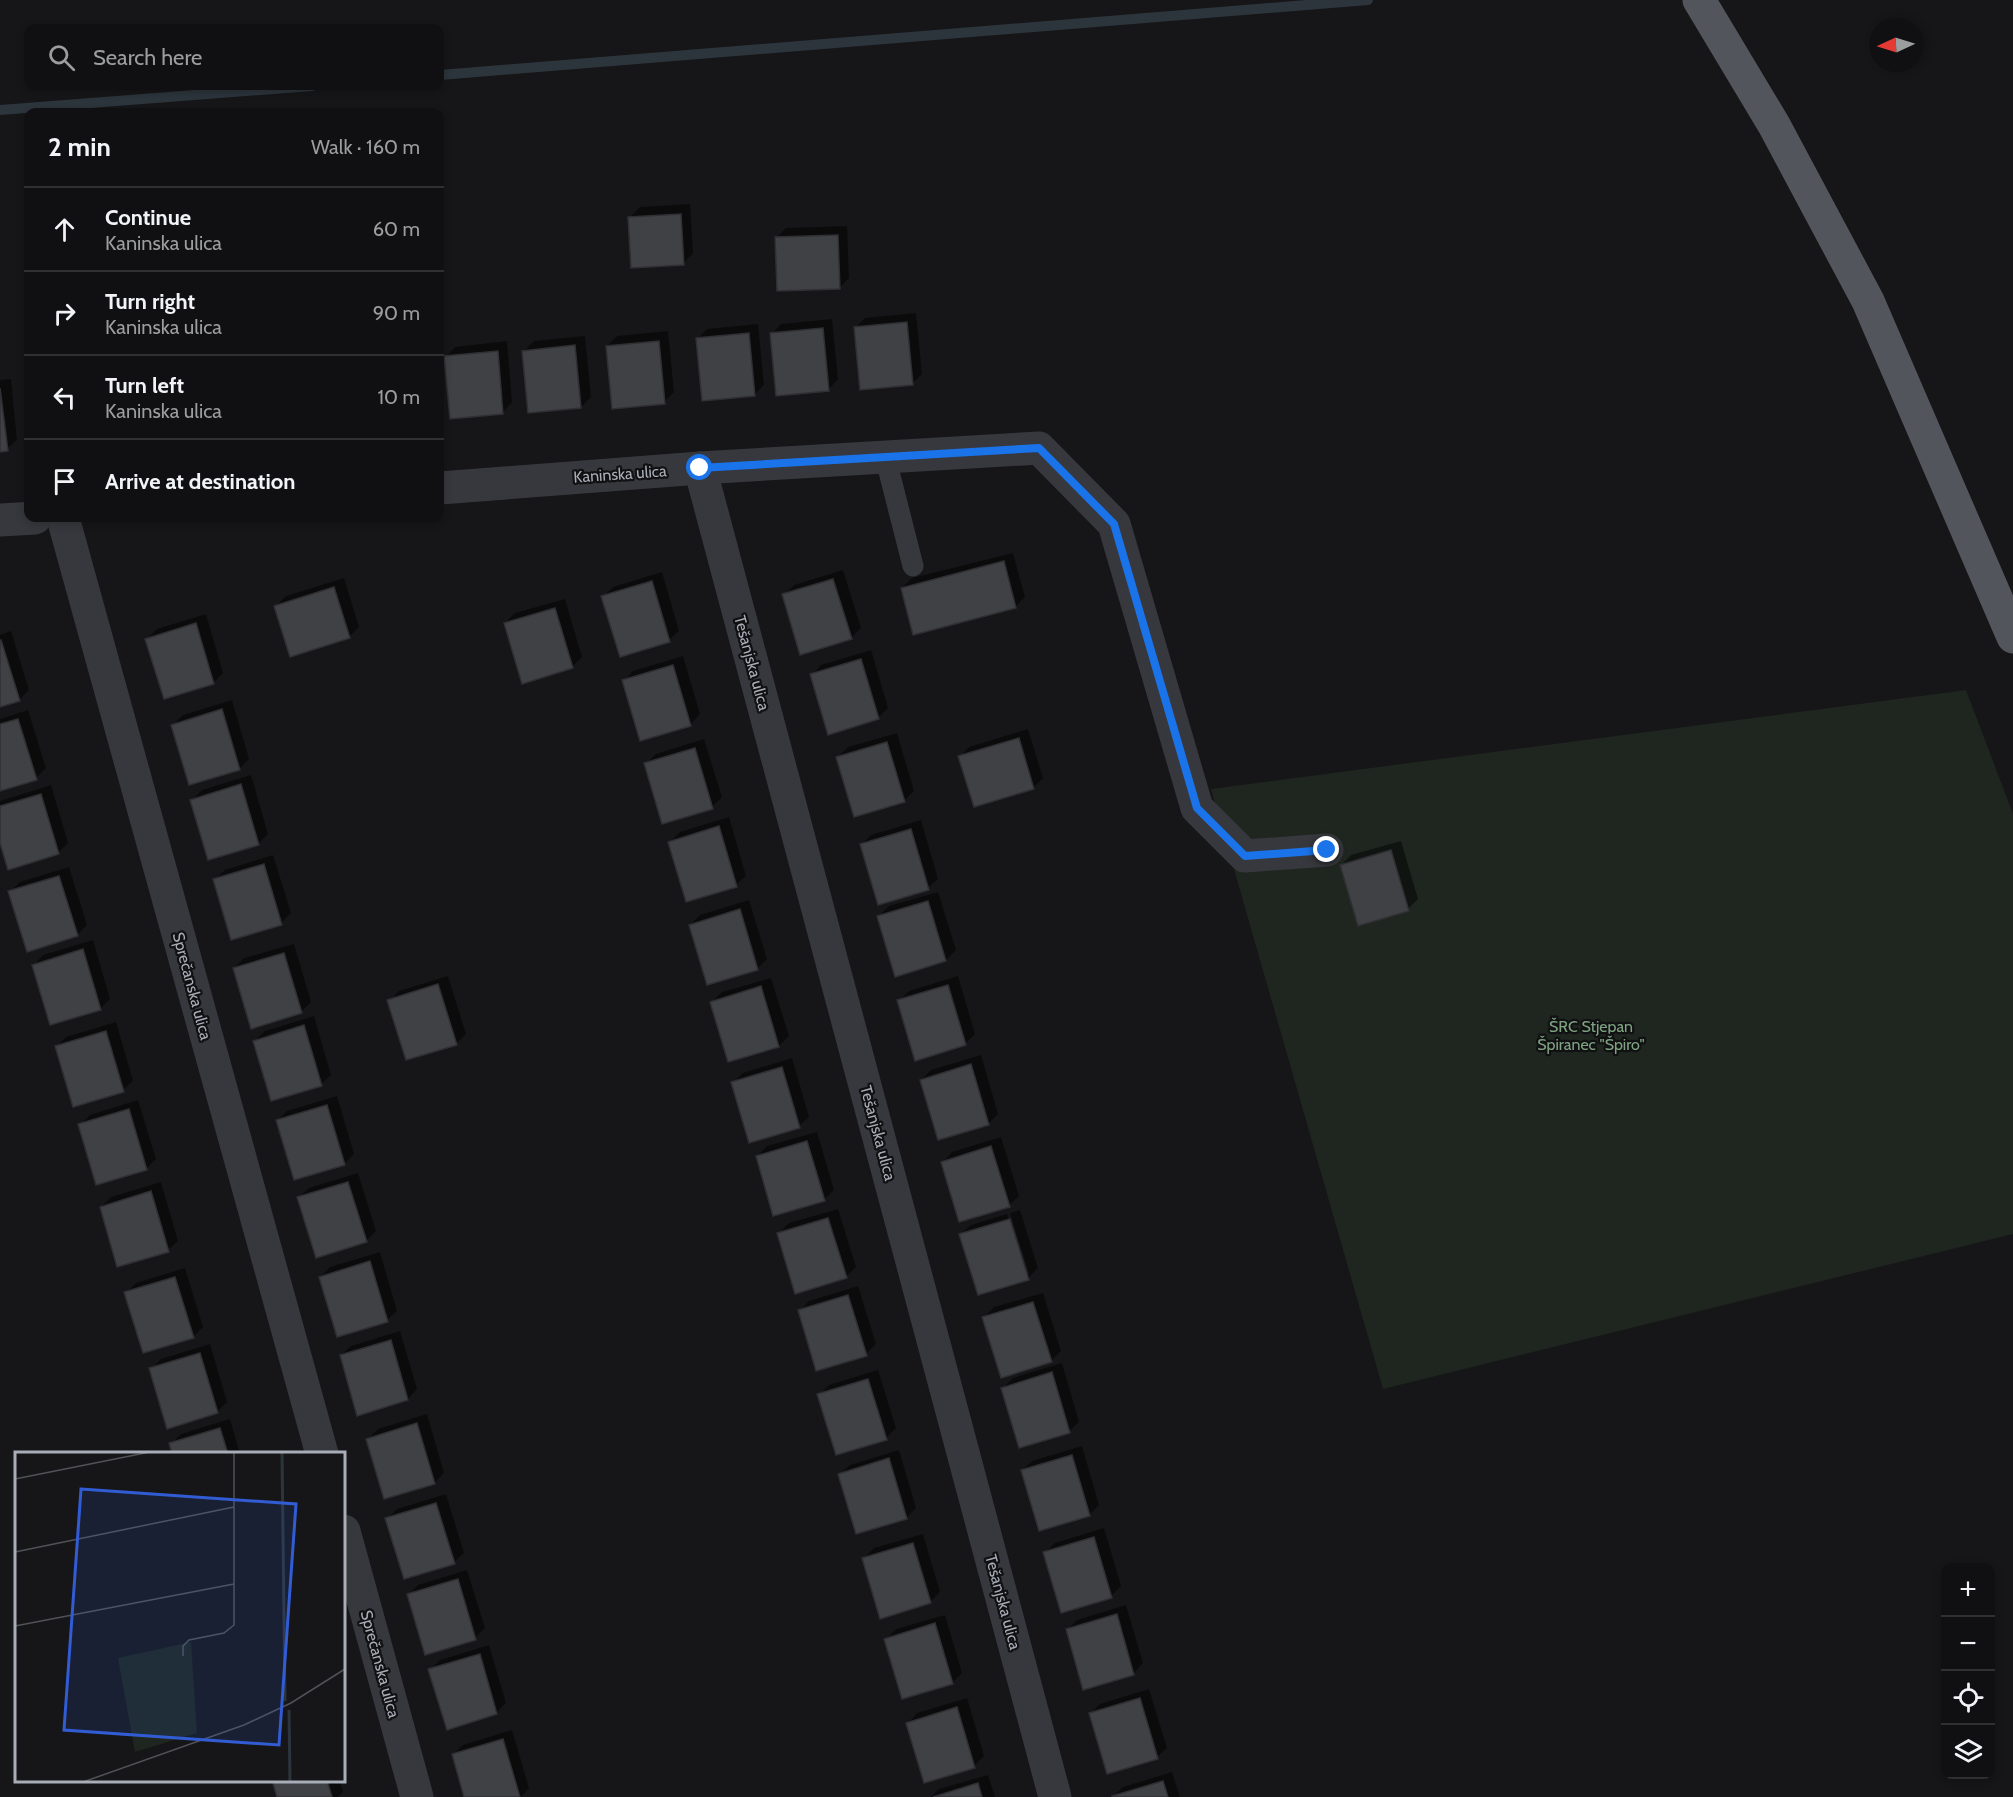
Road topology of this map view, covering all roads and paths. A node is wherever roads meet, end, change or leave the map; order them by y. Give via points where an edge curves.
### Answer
1 (1699, 0) edge
2 (885, 456) junction
3 (700, 468) junction
4 (444, 488) edge
5 (24, 519) edge
6 (0, 520) edge
7 (64, 522) edge
8 (913, 566) dead end
9 (2013, 637) edge
10 (1327, 850) dead end
11 (321, 1452) edge
12 (345, 1536) edge
13 (417, 1797) edge
14 (1055, 1797) edge

1 - 9 main road via 1774,125 1868,301
2 - 3 street, Kaninska ulica
2 - 8 lane
2 - 10 street, Kaninska ulica via 1039,448 1114,524 1197,808 1245,856
3 - 4 street, Kaninska ulica
3 - 14 street, Tešanjska ulica
5 - 6 street
7 - 11 street, Sprečanska ulica
12 - 13 street, Sprečanska ulica

